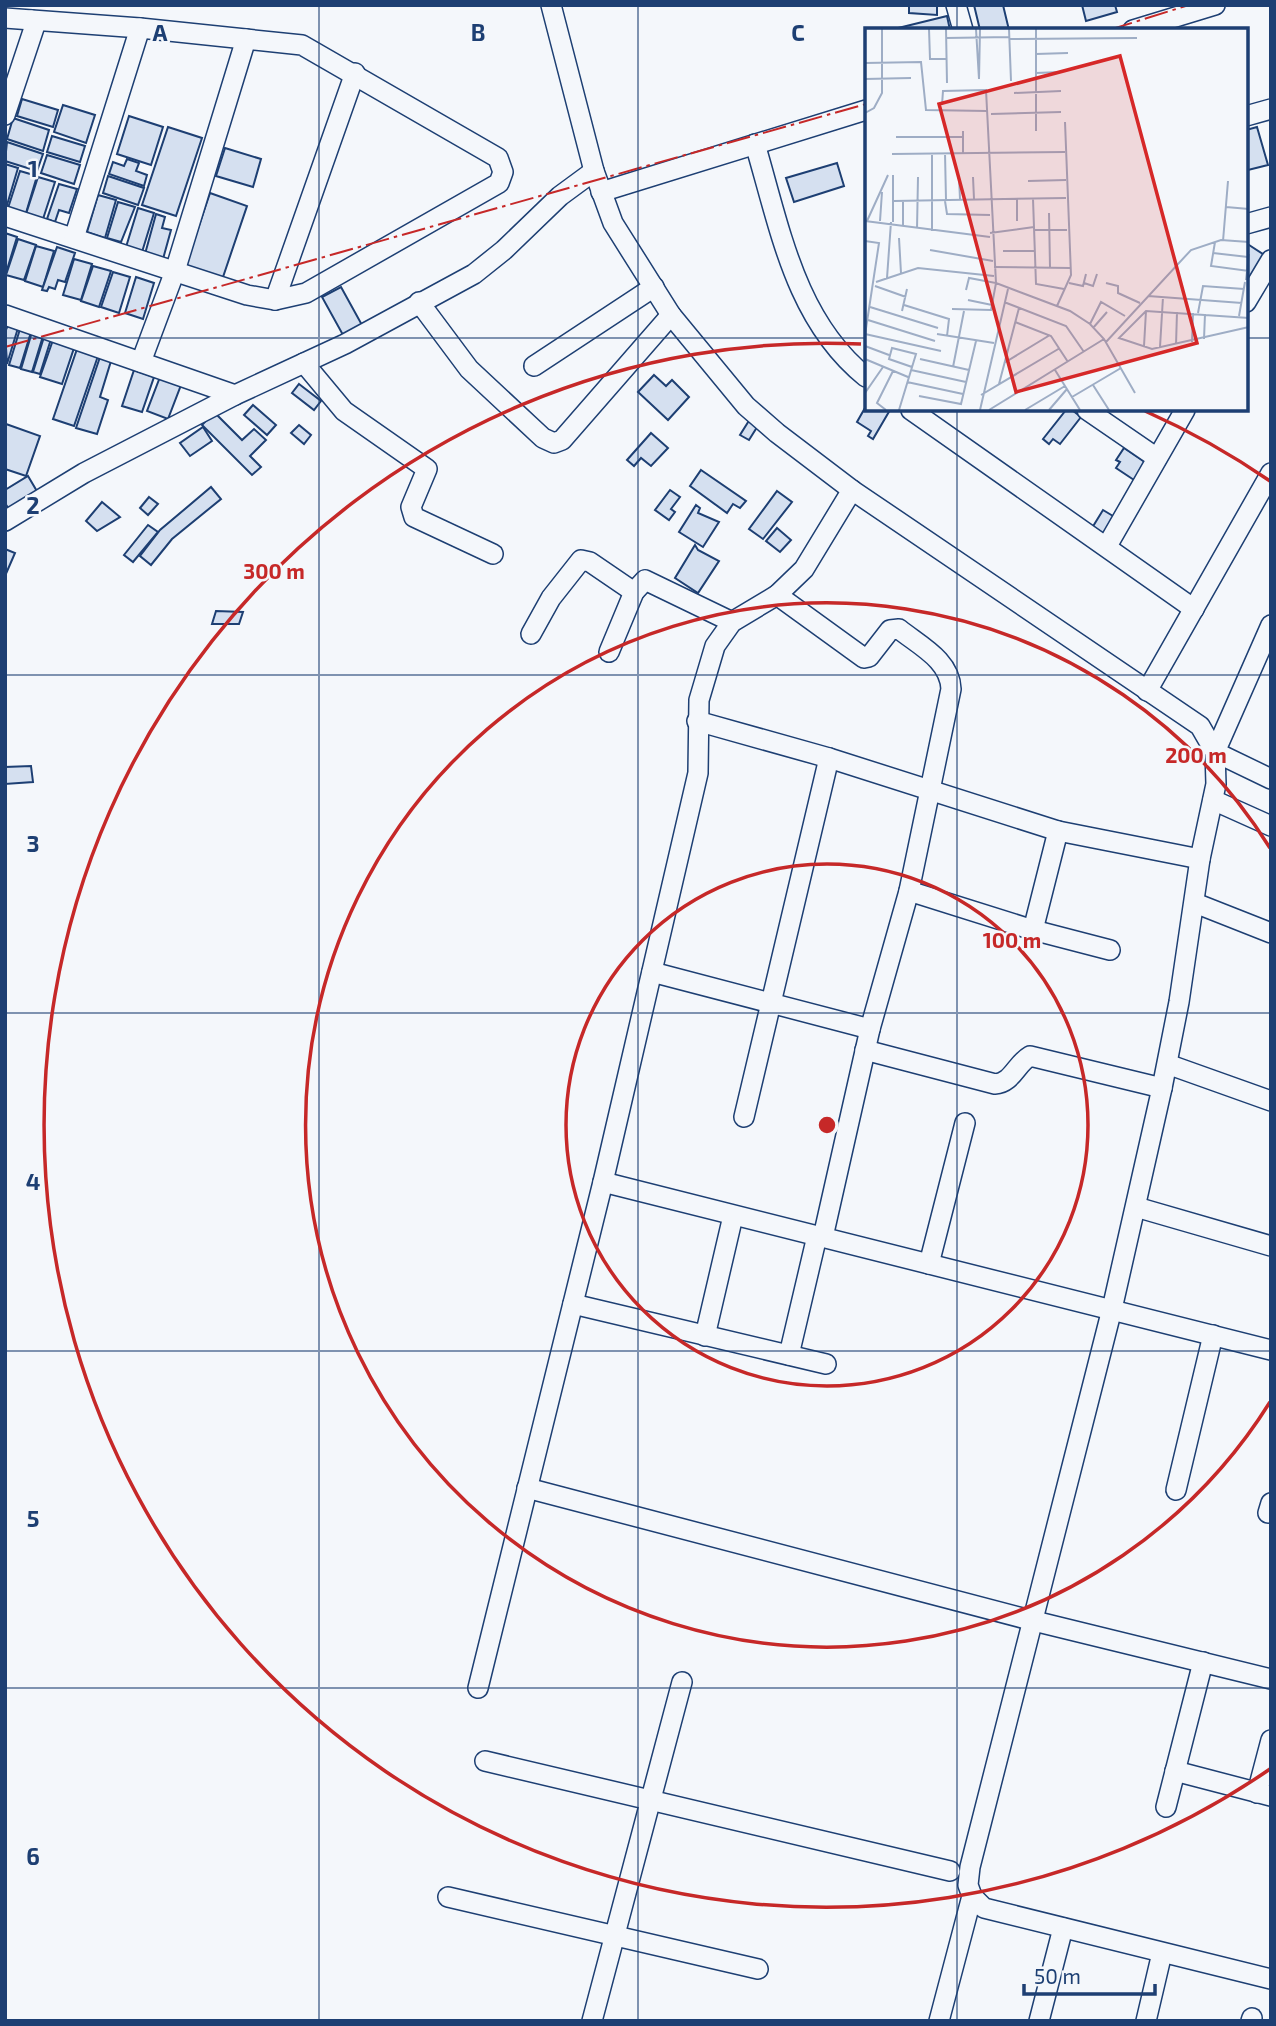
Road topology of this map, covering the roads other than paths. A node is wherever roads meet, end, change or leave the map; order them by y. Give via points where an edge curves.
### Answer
1 (551, 5) edge
2 (956, 5) edge
3 (1214, 5) edge
4 (5, 19) edge
5 (31, 20) junction
6 (141, 28) junction
7 (962, 28) edge
8 (1139, 28) edge
9 (246, 39) junction
10 (355, 74) junction
11 (1271, 109) edge
12 (865, 110) edge
13 (5, 115) edge
14 (1248, 115) edge
15 (755, 144) junction
16 (594, 171) junction
17 (601, 192) junction
18 (5, 216) edge
19 (1271, 217) edge
20 (1248, 223) edge
21 (74, 238) junction
22 (1271, 260) edge
23 (175, 271) junction
24 (654, 287) junction
25 (275, 300) junction
26 (1248, 300) edge
27 (419, 302) junction
28 (5, 315) edge
29 (671, 315) junction
30 (141, 362) junction
31 (304, 363) junction
32 (534, 366) dead end
33 (865, 376) edge
34 (235, 395) junction
35 (912, 411) edge
36 (1088, 411) edge
37 (1184, 411) edge
38 (1157, 458) junction
39 (1271, 473) edge
40 (852, 489) junction
41 (5, 521) edge
42 (1107, 547) junction
43 (493, 554) dead end
44 (634, 592) junction
45 (777, 595) junction
46 (1194, 609) junction
47 (732, 622) junction
48 (1271, 625) edge
49 (531, 634) dead end
50 (608, 652) dead end
51 (1147, 691) junction
52 (697, 721) junction
53 (1215, 752) junction
54 (829, 758) junction
55 (1271, 779) edge
56 (930, 790) junction
57 (1213, 800) junction
58 (1271, 826) edge
59 (1058, 831) junction
60 (1200, 859) junction
61 (909, 891) junction
62 (1195, 903) junction
63 (1033, 930) junction
64 (1271, 933) edge
65 (1110, 950) dead end
66 (652, 972) junction
67 (771, 1003) junction
68 (870, 1029) junction
69 (865, 1050) junction
70 (1170, 1065) dead end
71 (1162, 1088) junction
72 (1271, 1101) edge
73 (744, 1117) dead end
74 (965, 1123) dead end
75 (603, 1182) junction
76 (1136, 1207) junction
77 (733, 1216) junction
78 (820, 1236) junction
79 (1271, 1247) edge
80 (929, 1264) junction
81 (573, 1304) junction
82 (1112, 1309) junction
83 (1213, 1335) junction
84 (705, 1336) junction
85 (1271, 1350) edge
86 (789, 1355) junction
87 (826, 1364) dead end
88 (527, 1488) junction
89 (1176, 1490) dead end
90 (1034, 1621) junction
91 (1203, 1662) junction
92 (1271, 1679) edge
93 (682, 1682) dead end
94 (478, 1688) dead end
95 (1271, 1740) edge
96 (485, 1761) dead end
97 (1175, 1772) junction
98 (1264, 1794) edge
99 (651, 1799) junction
100 (1166, 1807) dead end
101 (950, 1871) dead end
102 (972, 1896) junction
103 (448, 1897) dead end
104 (1063, 1928) junction
105 (615, 1936) junction
106 (1162, 1953) junction
107 (758, 1969) dead end
108 (1271, 1979) edge
109 (592, 2021) edge
110 (939, 2021) edge
111 (1040, 2021) edge
112 (1146, 2021) edge

1 - 16 street
2 - 7 street
3 - 8 street
4 - 5 street
5 - 6 street
5 - 13 street via 35,26
6 - 9 street
6 - 21 street
9 - 10 street via 302,45
9 - 23 street
10 - 25 street
10 - 25 street via 498,158 503,172 499,183 306,293
11 - 14 street
12 - 15 street
15 - 17 street
15 - 33 street via 809,310 830,343
16 - 17 street
16 - 27 street via 474,274
17 - 24 street via 613,223
18 - 21 street
19 - 20 street
21 - 23 street
22 - 26 street
23 - 25 street
23 - 30 street
24 - 29 street
24 - 32 street
27 - 29 street via 469,369 554,443 562,440
27 - 31 street
28 - 30 street
29 - 40 street via 746,406
30 - 34 street
31 - 34 street
31 - 43 street via 344,411 427,469 411,507 414,517
34 - 41 street
35 - 42 street
36 - 38 street
37 - 38 street
38 - 42 street
39 - 46 street
40 - 45 street via 804,569
40 - 51 street
42 - 46 street
44 - 47 street via 640,582 651,581
44 - 49 street via 581,560 551,598
44 - 50 street
45 - 47 street
45 - 56 street via 864,658 894,628 944,664 951,689
46 - 51 street
47 - 52 street via 715,646 706,671
48 - 53 street
51 - 53 street via 1200,726
52 - 54 street
52 - 66 street via 698,773
53 - 55 street
53 - 57 street
54 - 56 street
54 - 67 street
56 - 59 street
56 - 61 street
57 - 58 street
57 - 60 street
59 - 60 street
59 - 63 street
60 - 62 street
61 - 63 street
61 - 68 street
62 - 64 street
62 - 71 street
63 - 65 street
66 - 67 street
66 - 75 street
67 - 68 street
67 - 73 street
68 - 69 street
69 - 71 street via 995,1084 1008,1079 1030,1056
69 - 78 street
70 - 72 street
71 - 76 street
74 - 80 street
75 - 77 street
75 - 81 street
76 - 79 street
76 - 82 street
77 - 78 street
77 - 84 street
78 - 80 street
78 - 86 street
80 - 82 street
81 - 84 street
81 - 88 street
82 - 83 street
82 - 90 street
83 - 85 street
83 - 89 street
84 - 86 street
86 - 87 street
88 - 90 street
88 - 94 street
90 - 91 street
90 - 102 street via 970,1867
91 - 92 street
91 - 97 street
93 - 99 street
95 - 98 street
96 - 99 street
97 - 98 street
97 - 100 street
99 - 101 street
99 - 105 street
102 - 104 street via 984,1908
102 - 110 street
103 - 105 street
104 - 106 street
104 - 111 street
105 - 107 street
105 - 109 street
106 - 108 street
106 - 112 street

